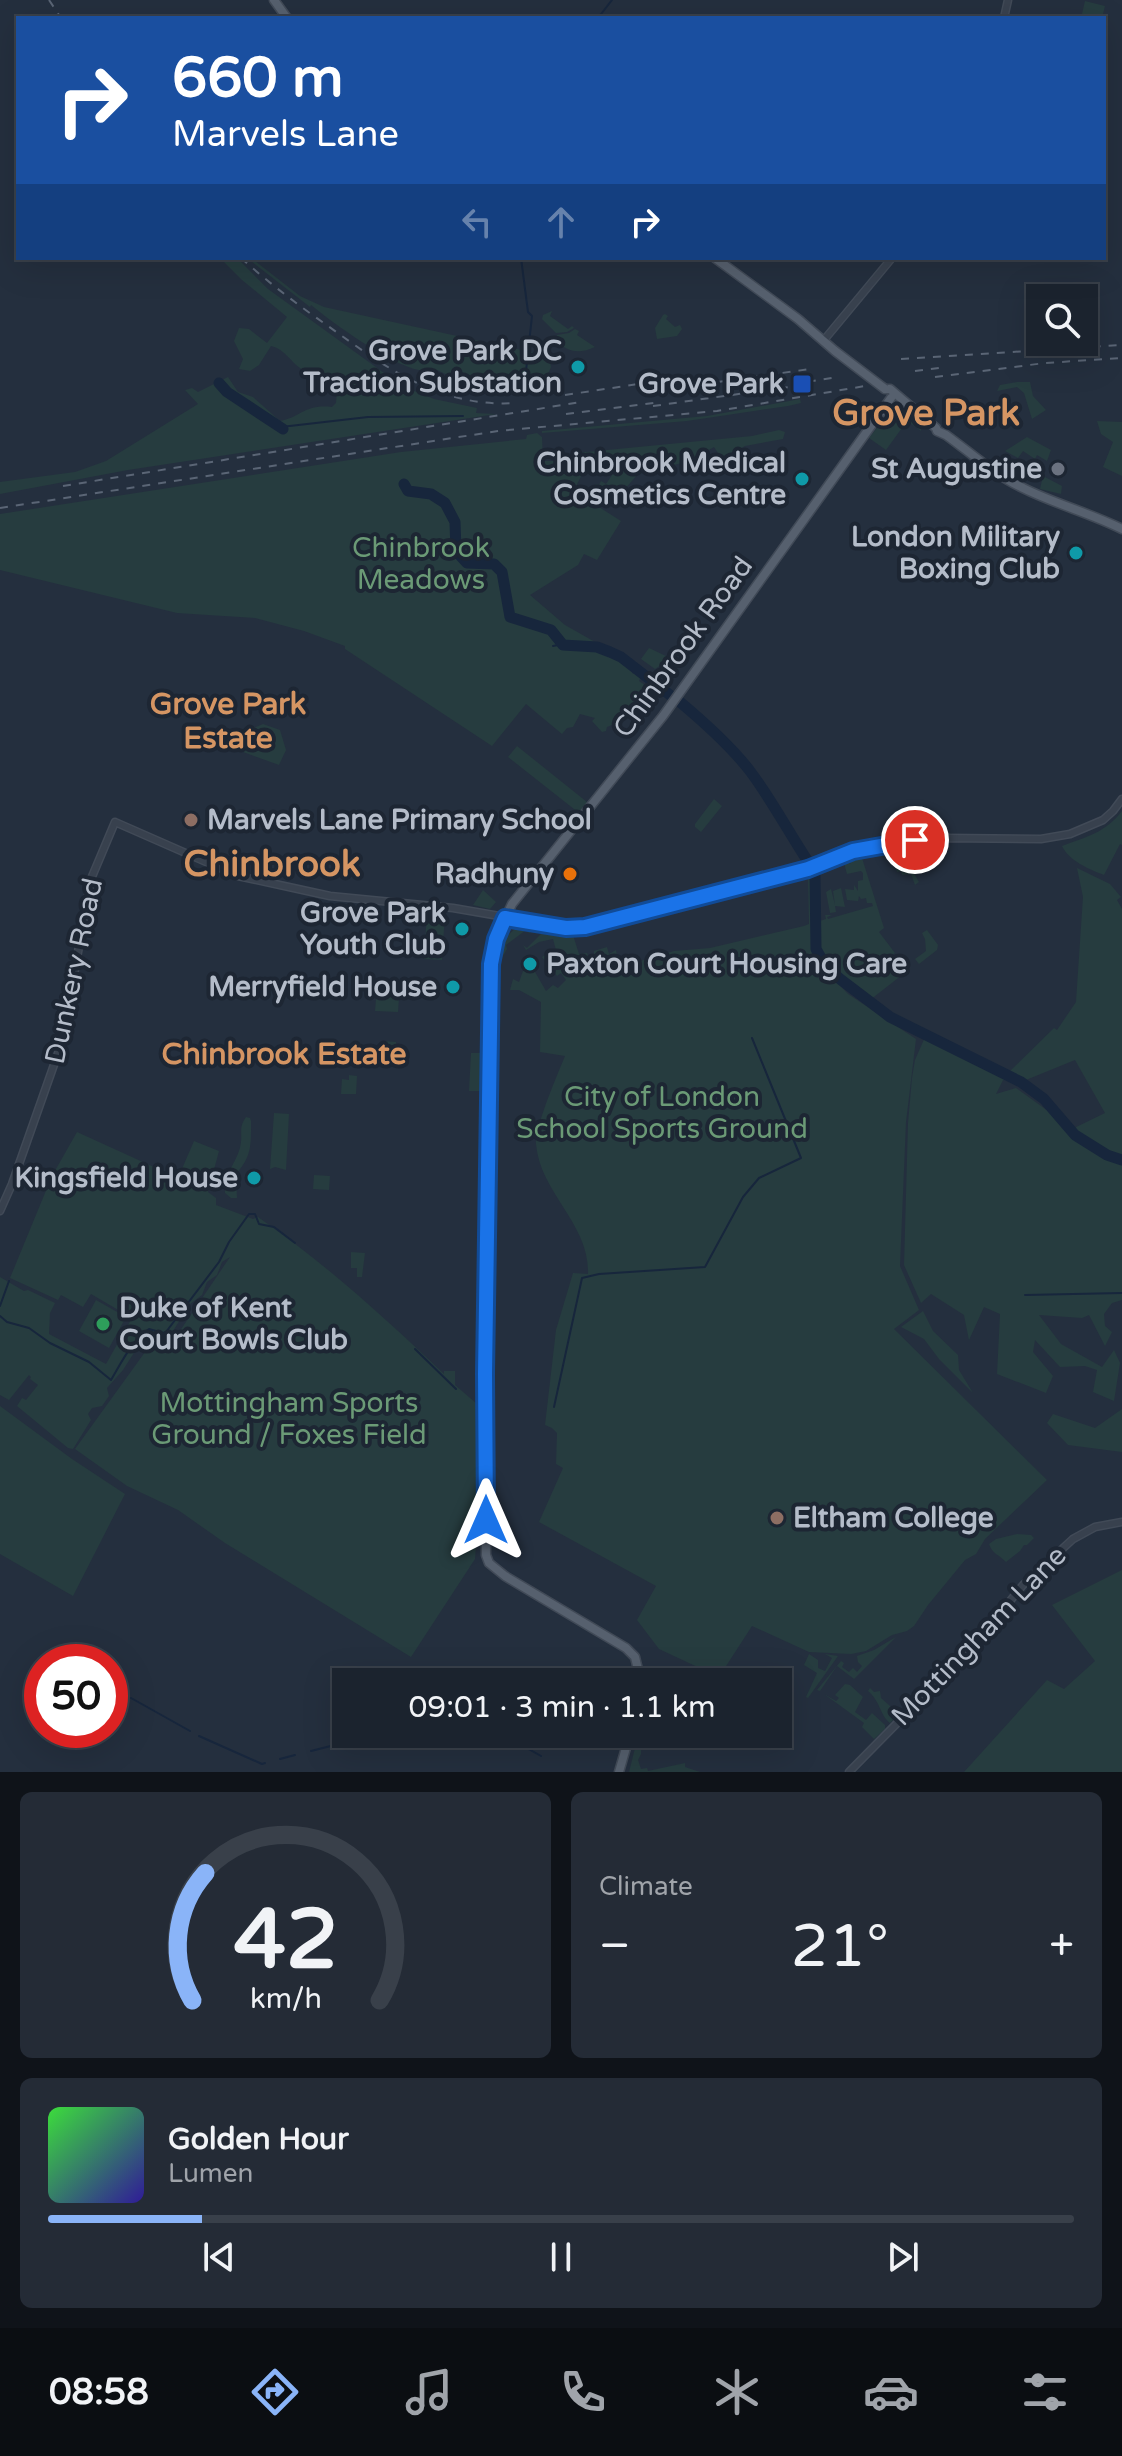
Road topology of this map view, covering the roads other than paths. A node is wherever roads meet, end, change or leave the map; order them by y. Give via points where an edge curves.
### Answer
1 (718, 260) edge
2 (890, 260) edge
3 (824, 340) junction
4 (895, 397) junction
5 (1122, 529) edge
6 (1122, 799) edge
7 (505, 918) junction
8 (0, 1211) edge
9 (1122, 1522) edge
10 (638, 1668) edge
11 (626, 1748) edge
12 (619, 1772) edge
13 (849, 1772) edge

1 - 3 main road
2 - 3 street
3 - 4 main road, bridge
4 - 5 main road via 1013,483
4 - 7 main road, Chinbrook Road via 663,716
6 - 7 street via 1099,823 1055,837 944,838 864,848 808,869 585,927
7 - 8 street, Dunkery Road via 330,896 238,876 115,822 91,879 62,1042
7 - 10 main road, Chinbrook Road via 491,964 486,1555 505,1576 626,1648
9 - 13 street, Mottingham Lane via 1095,1527 1073,1539 1023,1585 977,1642
11 - 12 main road

